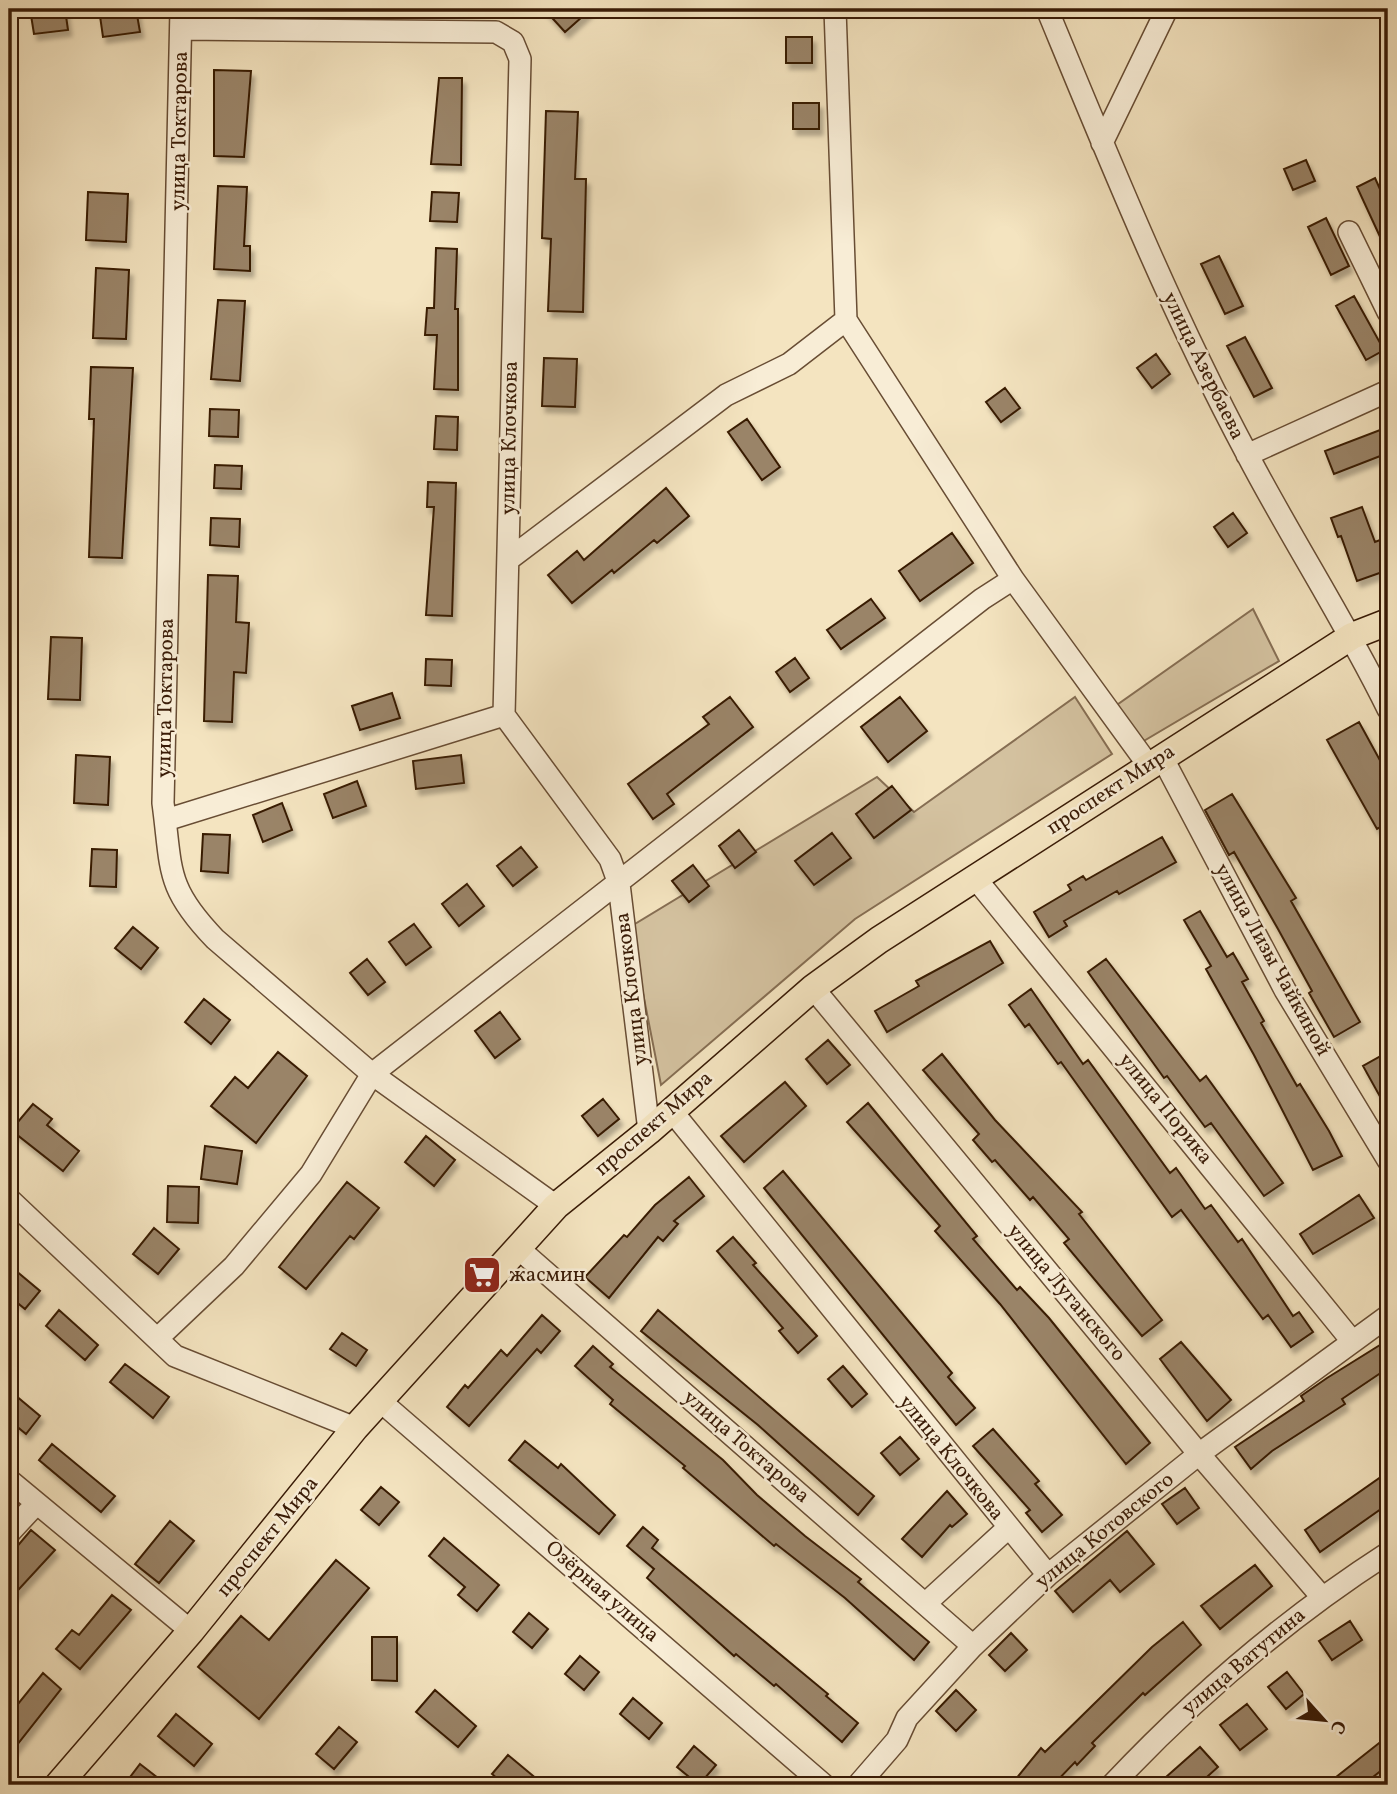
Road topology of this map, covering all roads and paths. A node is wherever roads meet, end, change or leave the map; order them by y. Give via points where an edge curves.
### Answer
1 (835, 9) edge
2 (1047, 9) edge
3 (1167, 9) edge
4 (181, 19) edge
5 (1102, 143) junction
6 (1349, 232) dead end
7 (1388, 312) edge
8 (846, 320) junction
9 (1388, 391) edge
10 (1247, 455) junction
11 (508, 560) junction
12 (1013, 579) junction
13 (1388, 622) edge
14 (1352, 636) junction
15 (1388, 709) edge
16 (504, 715) junction
17 (1156, 761) junction
18 (166, 821) junction
19 (976, 879) junction
20 (619, 884) junction
21 (813, 988) junction
22 (372, 1074) junction
23 (671, 1110) junction
24 (649, 1131) junction
25 (1388, 1160) edge
26 (9, 1199) edge
27 (556, 1206) junction
28 (519, 1249) junction
29 (1388, 1316) edge
30 (158, 1338) junction
31 (1352, 1341) junction
32 (379, 1400) junction
33 (355, 1428) junction
34 (1199, 1454) junction
35 (9, 1480) edge
36 (36, 1504) junction
37 (1008, 1528) junction
38 (9, 1533) edge
39 (1388, 1553) edge
40 (1048, 1576) junction
41 (1321, 1596) junction
42 (925, 1604) junction
43 (191, 1631) junction
44 (973, 1646) junction
45 (58, 1785) edge
46 (824, 1785) edge
47 (859, 1785) edge
48 (1112, 1785) edge

1 - 8 street
2 - 5 street, улица Азербаева
3 - 5 street
4 - 11 street, улица Клочкова via 496,32 513,42 520,59
4 - 18 street, улица Токтарова
5 - 10 street, улица Азербаева via 1170,302
6 - 7 street
8 - 11 street via 789,364 726,395
8 - 12 street, улица Лизы Чайкиной
9 - 10 street
10 - 14 street, улица Азербаева
11 - 16 street, улица Клочкова
12 - 17 street, улица Лизы Чайкиной
12 - 20 street
13 - 14 main road, проспект Мира
14 - 15 street, улица Азербаева
14 - 17 main road, проспект Мира
16 - 18 street
16 - 20 street, улица Клочкова via 610,859
17 - 19 main road, проспект Мира
17 - 25 street, улица Лизы Чайкиной via 1285,990
18 - 22 street, улица Токтарова via 170,868 177,892 194,917
19 - 21 main road, проспект Мира
19 - 31 street, улица Порика
20 - 22 street
20 - 24 street, улица Клочкова
21 - 23 main road, проспект Мира
21 - 34 street, улица Луганского
22 - 27 street, улица Токтарова
22 - 30 street via 311,1174 234,1266
23 - 24 main road, проспект Мира
23 - 37 street, улица Клочкова
24 - 27 main road, проспект Мира
26 - 30 street
27 - 28 main road, проспект Мира
28 - 32 main road, проспект Мира
28 - 42 street, улица Токтарова
29 - 31 street, улица Котовского
30 - 33 street via 175,1356
31 - 34 street, улица Котовского
32 - 33 main road, проспект Мира
32 - 46 street, Озёрная улица
33 - 43 main road, проспект Мира
34 - 40 street, улица Котовского
34 - 41 street, улица Луганского
35 - 36 street
36 - 38 street
36 - 43 street
37 - 40 street, улица Клочкова
37 - 42 street
39 - 41 street, улица Ватутина
40 - 44 street, улица Котовского
41 - 48 street, улица Ватутина via 1163,1731
42 - 44 street, улица Токтарова
43 - 45 main road, проспект Мира
44 - 47 street, улица Котовского via 907,1718 897,1740

